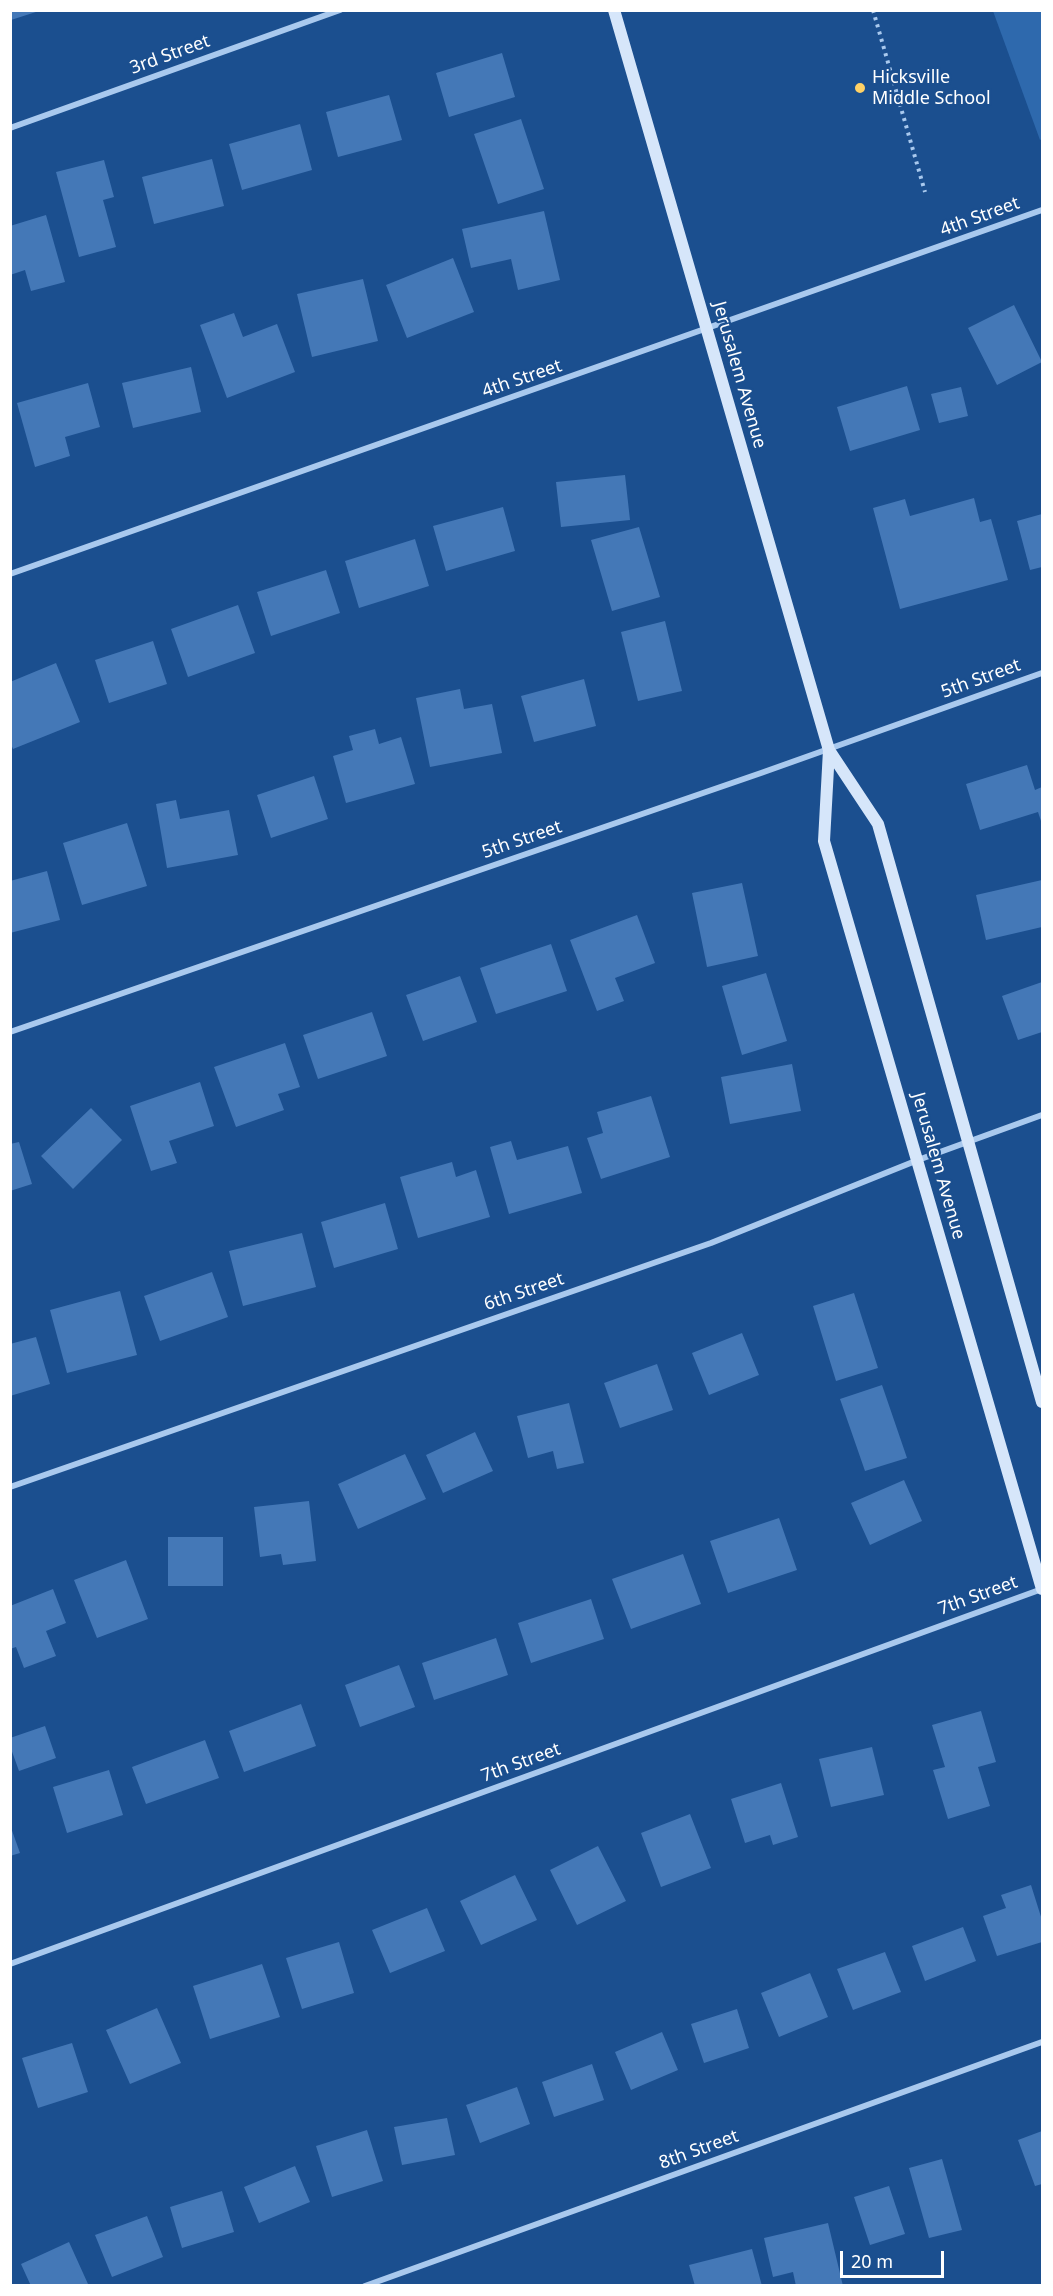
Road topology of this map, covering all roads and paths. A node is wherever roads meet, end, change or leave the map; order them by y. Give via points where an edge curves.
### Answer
1 (340, 10) edge
2 (614, 10) edge
3 (873, 10) edge
4 (10, 129) edge
5 (925, 192) dead end
6 (1042, 210) edge
7 (707, 330) junction
8 (10, 574) edge
9 (1042, 673) edge
10 (829, 750) junction
11 (10, 1032) edge
12 (1042, 1115) edge
13 (968, 1142) junction
14 (918, 1160) junction
15 (1042, 1402) edge
16 (10, 1487) edge
17 (1042, 1589) edge
18 (10, 1964) edge
19 (1042, 2042) edge
20 (365, 2286) edge

1 - 4 street, 3rd Street
2 - 7 main road, Jerusalem Avenue
3 - 5 path
6 - 7 street, 4th Street
7 - 8 street, 4th Street
7 - 10 main road, Jerusalem Avenue
9 - 10 street, 5th Street
10 - 11 street, 5th Street
10 - 13 main road, Jerusalem Avenue via 878,824
10 - 14 main road, Jerusalem Avenue via 824,841
12 - 13 street, 6th Street
13 - 14 street, 6th Street
13 - 15 main road, Jerusalem Avenue
14 - 16 street, 6th Street via 711,1243
14 - 17 main road, Jerusalem Avenue
17 - 18 street, 7th Street
19 - 20 street, 8th Street

